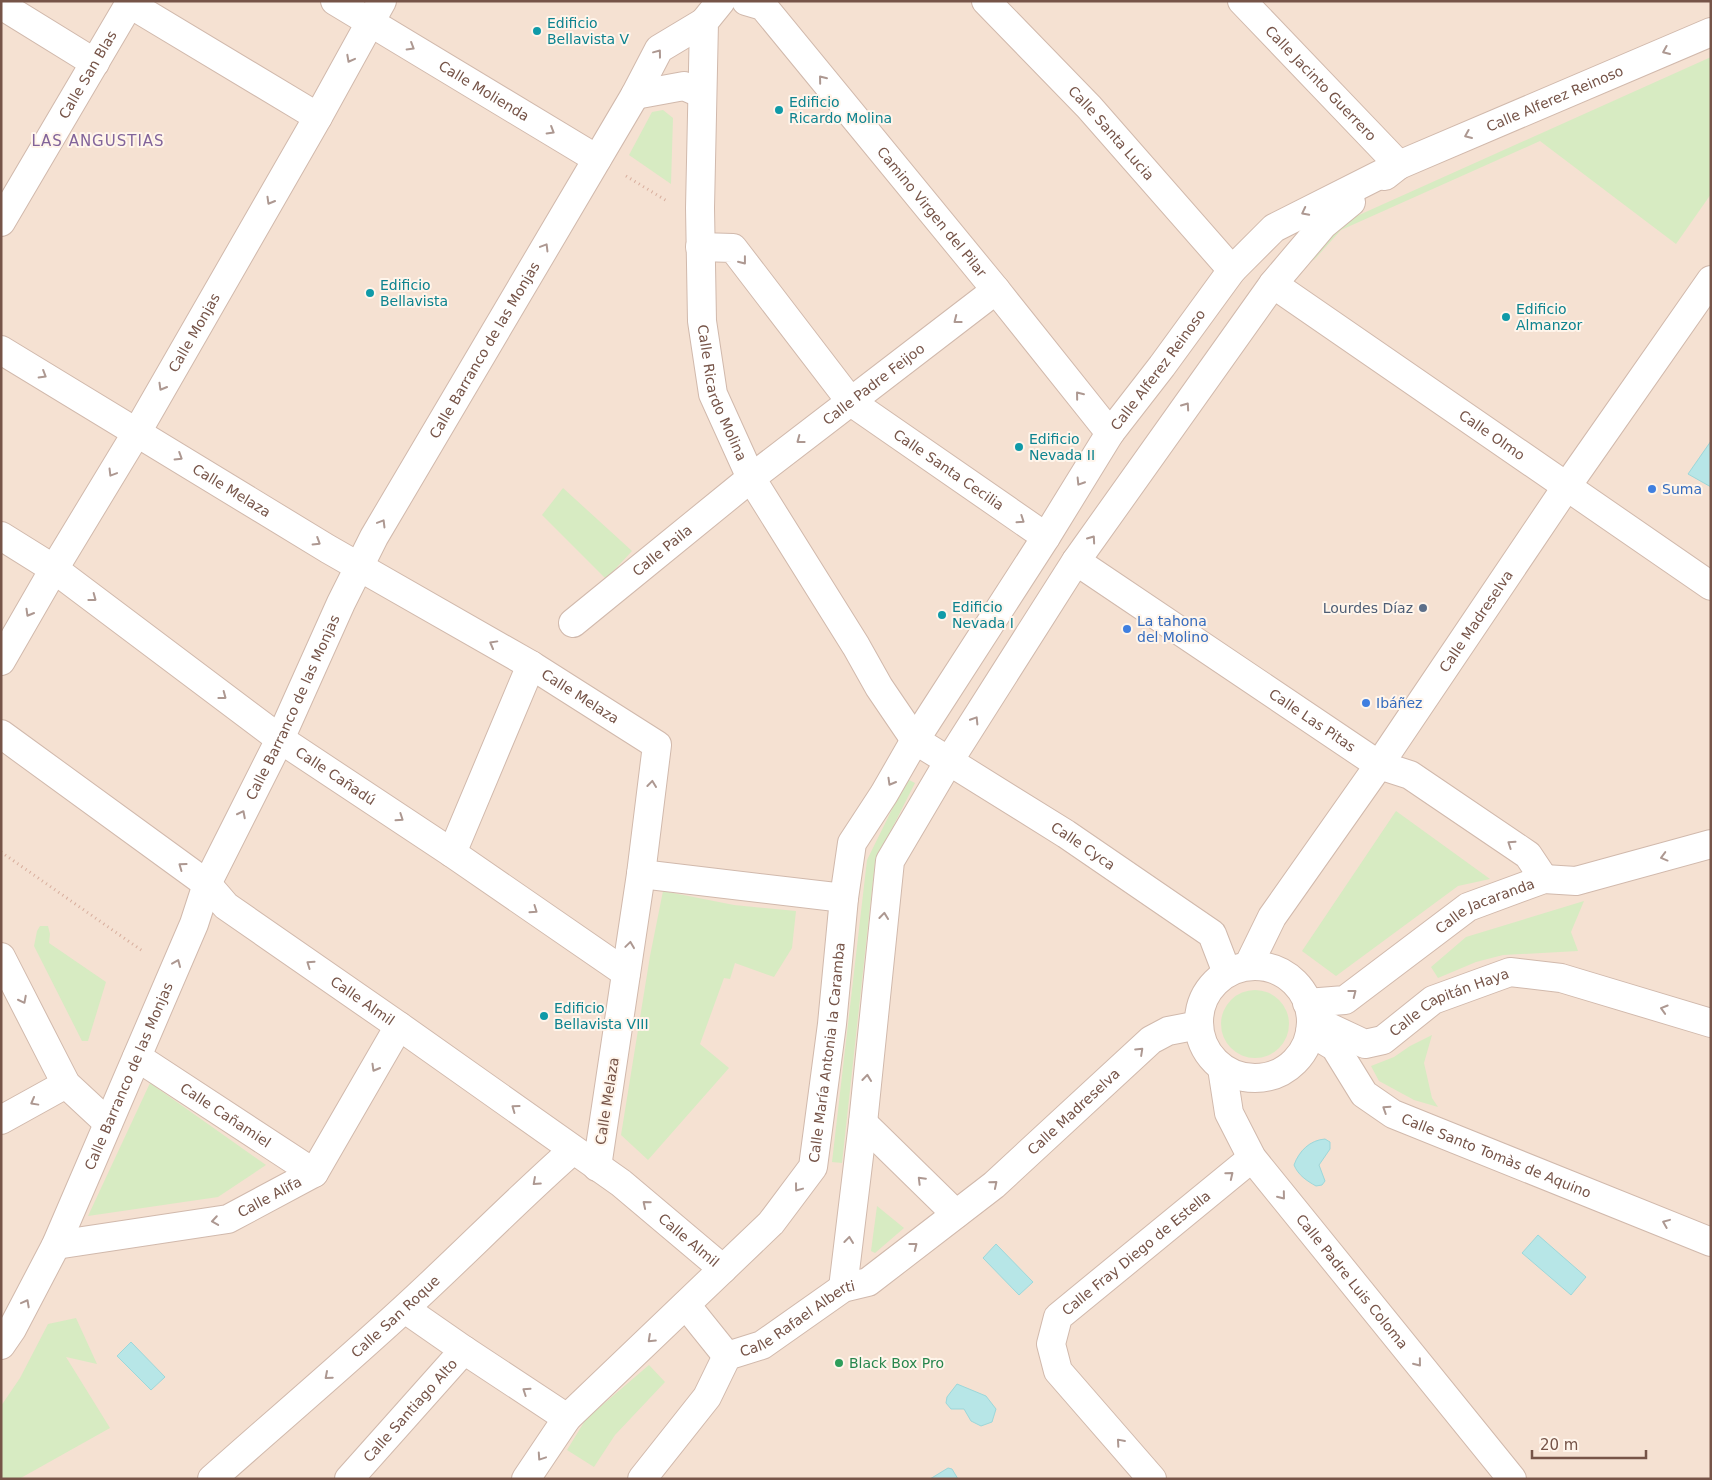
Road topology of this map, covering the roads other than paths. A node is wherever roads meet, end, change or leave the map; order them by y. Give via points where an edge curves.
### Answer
1 (335, 1) edge
2 (721, 1) edge
3 (986, 1) edge
4 (1242, 1) edge
5 (130, 2) edge
6 (760, 3) edge
7 (1, 5) edge
8 (376, 11) edge
9 (704, 22) junction
10 (1711, 32) edge
11 (95, 64) junction
12 (702, 94) junction
13 (635, 95) junction
14 (318, 117) junction
15 (597, 159) junction
16 (1399, 165) junction
17 (1, 222) edge
18 (700, 247) junction
19 (1232, 270) junction
20 (1711, 280) edge
21 (1273, 284) junction
22 (996, 290) junction
23 (1, 350) edge
24 (851, 402) junction
25 (137, 432) junction
26 (1110, 433) junction
27 (751, 478) junction
28 (1567, 486) junction
29 (1, 536) edge
30 (1046, 537) junction
31 (1076, 561) junction
32 (358, 565) junction
33 (54, 569) junction
34 (1711, 586) edge
35 (573, 623) dead end
36 (1, 661) edge
37 (531, 665) junction
38 (1, 734) edge
39 (280, 739) junction
40 (915, 740) junction
41 (950, 761) junction
42 (1379, 765) junction
43 (1711, 844) edge
44 (452, 854) junction
45 (641, 874) junction
46 (1544, 879) junction
47 (207, 884) junction
48 (844, 898) junction
49 (1, 957) edge
50 (1237, 970) junction
51 (626, 973) junction
52 (1309, 1018) junction
53 (1711, 1023) edge
54 (1199, 1025) junction
55 (400, 1026) junction
56 (137, 1057) junction
57 (1222, 1068) junction
58 (66, 1084) junction
59 (1, 1120) edge
60 (108, 1123) junction
61 (863, 1123) junction
62 (573, 1150) junction
63 (1252, 1158) junction
64 (597, 1167) junction
65 (314, 1173) junction
66 (956, 1214) junction
67 (1711, 1242) edge
68 (56, 1246) junction
69 (723, 1269) junction
70 (843, 1288) junction
71 (686, 1305) junction
72 (405, 1309) junction
73 (1, 1345) edge
74 (464, 1350) junction
75 (727, 1356) junction
76 (567, 1418) junction
77 (656, 1473) edge
78 (212, 1479) edge
79 (349, 1479) edge
80 (526, 1479) edge
81 (1152, 1479) edge
82 (1512, 1479) edge

1 - 8 street, Calle Molienda
2 - 9 street
3 - 19 street, Calle Santa Lucia via 1089,107
4 - 16 street, Calle Jacinto Guerrero
5 - 11 street, Calle San Blas
5 - 14 street, Calle San Blas
22 -> 6 street, Camino Virgen del Pilar
7 - 11 street
8 -> 14 street, Calle Monjas
8 -> 15 street, Calle Molienda
9 - 12 street, Calle Ricardo Molina
13 -> 9 street, Calle Barranco de las Monjas via 659,49
10 -> 16 street, Calle Alferez Reinoso
11 - 17 street, Calle San Blas
12 - 13 street via 684,86
12 - 18 street, Calle Ricardo Molina
13 - 15 street, Calle Barranco de las Monjas
14 -> 25 street, Calle Monjas
32 -> 15 street, Calle Barranco de las Monjas
16 -> 19 street, Calle Alferez Reinoso via 1274,228
16 - 21 street, Calle Alferez Reinoso via 1323,225
18 -> 24 street, Calle Santa Cecilia via 733,248
18 - 27 street, Calle Ricardo Molina via 702,321 713,394
19 - 26 street, Calle Alferez Reinoso
20 - 28 street, Calle Madreselva
21 - 28 street, Calle Olmo
31 -> 21 street, Calle Alferez Reinoso
22 -> 24 street, Calle Padre Feijoo
26 -> 22 street, Camino Virgen del Pilar
23 -> 25 street, Calle Melaza
24 -> 27 street, Calle Padre Feijoo
24 -> 30 street, Calle Santa Cecilia
25 -> 32 street, Calle Melaza
25 -> 33 street, Calle Monjas
26 -> 30 street, Calle Alferez Reinoso
27 - 35 street, Calle Paila
27 - 40 street, Calle Ricardo Molina
28 - 34 street, Calle Olmo
28 - 42 street, Calle Madreselva
29 - 33 street, Calle Cañadú
30 - 40 street, Calle Alferez Reinoso
41 -> 31 street, Calle Alferez Reinoso
31 - 42 street, Calle Las Pitas
37 -> 32 street, Calle Melaza
32 - 39 street, Calle Barranco de las Monjas
33 -> 36 street, Calle Monjas
33 -> 39 street, Calle Cañadú
37 - 44 street
45 -> 37 street, Calle Melaza via 657,745
47 -> 38 street, Calle Almil
39 -> 44 street, Calle Cañadú
47 -> 39 street, Calle Barranco de las Monjas
40 - 41 street, Calle Cyca
40 -> 48 street, Calle María Antonia la Caramba via 852,843
41 - 50 street, Calle Cyca via 1066,834 1212,934
61 -> 41 street via 890,862
46 -> 42 street, Calle Las Pitas via 1528,855 1410,775
42 - 50 street, Calle Madreselva
43 -> 46 street, Calle Jacaranda via 1576,881
44 -> 51 street, Calle Cañadú
45 - 48 street
51 -> 45 street, Calle Melaza
52 -> 46 street, Calle Jacaranda via 1345,1000 1468,907
55 -> 47 street, Calle Almil via 226,906
56 -> 47 street, Calle Barranco de las Monjas via 194,924
48 -> 69 street, Calle María Antonia la Caramba via 832,1024 813,1167 771,1223
49 -> 58 street
50 - 52 street via 1267,966 1284,974 1298,986
50 - 54 street via 1214,982 1205,995
51 - 64 street, Calle Melaza
53 -> 52 street, Calle Capitán Haya via 1561,978 1510,972 1433,1000 1383,1040 1365,1044
52 - 57 street via 1303,1050 1276,1074 1257,1078
67 -> 52 street, Calle Santo Tomàs de Aquino via 1393,1114 1364,1094 1335,1047
54 - 57 street via 1202,1041 1210,1056
66 -> 54 street, Calle Madreselva via 994,1185 1151,1040 1168,1031
62 -> 55 street, Calle Almil
55 -> 65 street, Calle Alifa
56 - 60 street, Calle Barranco de las Monjas
56 - 65 street, Calle Cañamiel
57 - 63 street, Calle Padre Luis Coloma via 1229,1113
58 -> 59 street
58 - 60 street
60 - 68 street, Calle Barranco de las Monjas
66 -> 61 street
70 -> 61 street
62 - 64 street, Calle Almil
62 -> 72 street, Calle San Roque
81 -> 63 street, Calle Fray Diego de Estella via 1058,1371 1051,1344 1058,1317
63 -> 82 street, Calle Padre Luis Coloma
69 -> 64 street, Calle Almil via 621,1183
65 -> 68 street, Calle Alifa via 228,1219
70 -> 66 street, Calle Rafael Alberti via 868,1282
73 -> 68 street, Calle Barranco de las Monjas
69 - 71 street, Calle María Antonia la Caramba
70 - 75 street, Calle Rafael Alberti via 762,1345
71 - 75 street
71 -> 76 street, Calle María Antonia la Caramba
72 - 74 street, Calle Santiago Alto
72 -> 78 street, Calle San Roque
76 -> 74 street
74 - 79 street, Calle Santiago Alto
75 - 77 street, Calle Rafael Alberti via 708,1397
76 -> 80 street, Calle María Antonia la Caramba

